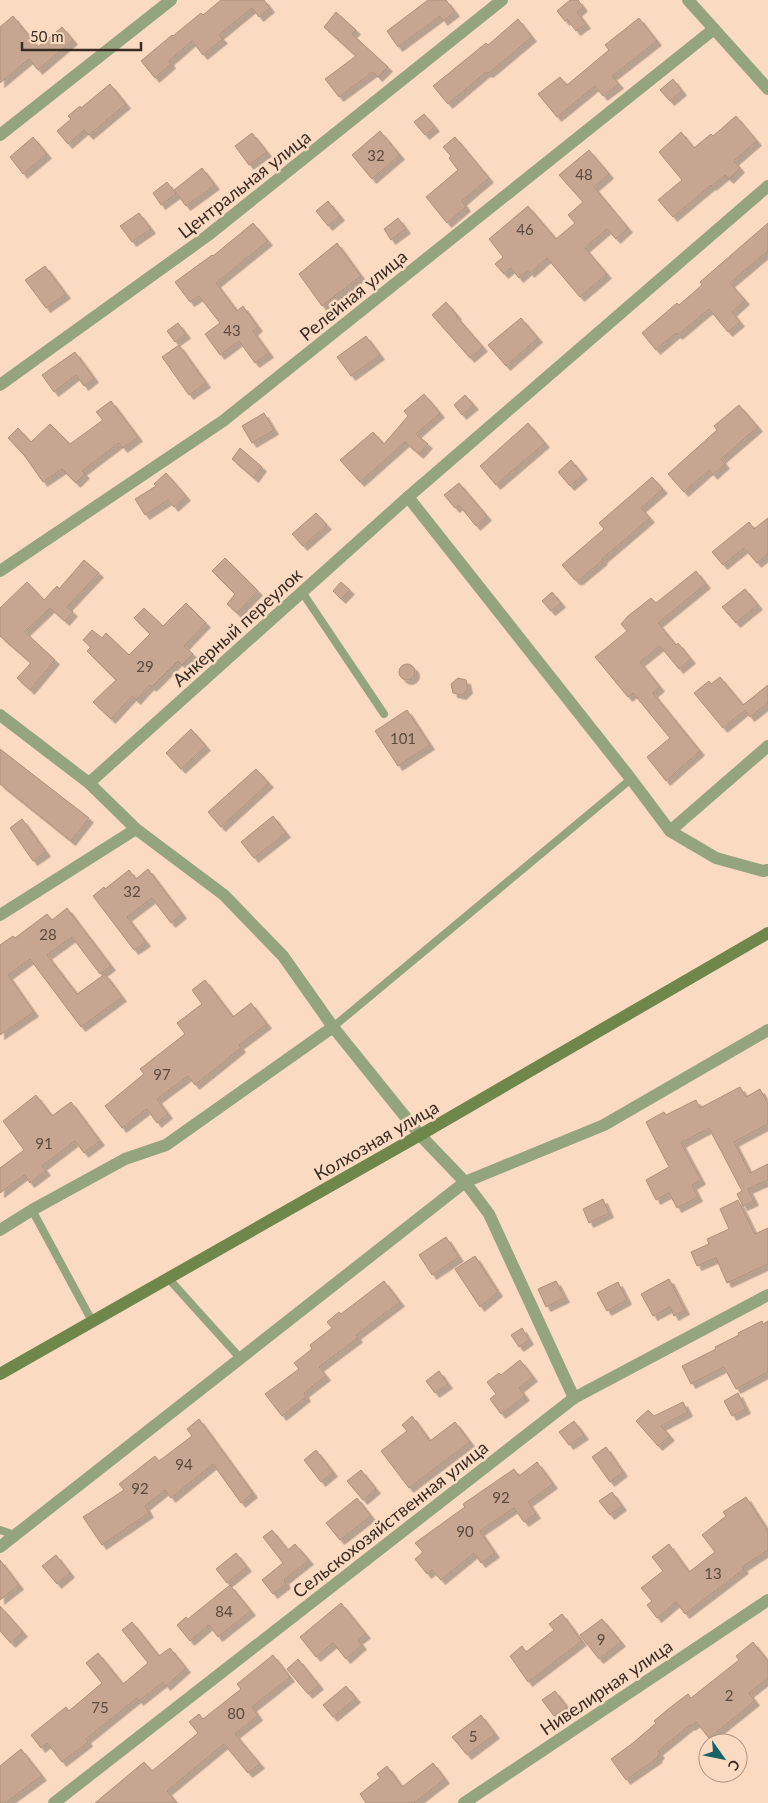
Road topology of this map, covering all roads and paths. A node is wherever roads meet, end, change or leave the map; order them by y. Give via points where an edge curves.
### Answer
1 (171, 0) edge
2 (502, 0) edge
3 (688, 0) edge
4 (714, 29) junction
5 (768, 89) edge
6 (0, 135) edge
7 (768, 186) edge
8 (0, 385) edge
9 (408, 497) junction
10 (0, 571) edge
11 (302, 592) junction
12 (0, 714) edge
13 (384, 714) dead end
14 (768, 746) edge
15 (631, 779) junction
16 (89, 784) junction
17 (136, 829) junction
18 (670, 831) junction
19 (768, 870) edge
20 (0, 915) edge
21 (768, 933) edge
22 (333, 1027) junction
23 (768, 1030) edge
24 (420, 1135) junction
25 (465, 1182) junction
26 (32, 1210) junction
27 (0, 1230) edge
28 (168, 1278) junction
29 (768, 1295) edge
30 (92, 1321) junction
31 (241, 1359) junction
32 (0, 1374) edge
33 (574, 1398) junction
34 (0, 1530) edge
35 (14, 1535) junction
36 (0, 1547) edge
37 (768, 1600) edge
38 (54, 1803) edge
39 (464, 1803) edge

1 - 6 street
2 - 8 street, Центральная улица via 207,236
3 - 4 street
4 - 5 street
4 - 10 street, Релейная улица via 223,421
7 - 9 street, Анкерный переулок
9 - 11 street, Анкерный переулок
9 - 15 street
11 - 13 lane
11 - 16 street, Анкерный переулок
12 - 16 street
14 - 18 street
15 - 18 street
15 - 22 lane
16 - 17 street
17 - 20 street
17 - 22 street via 224,894 283,956
18 - 19 street via 716,858
21 - 24 main road, Колхозная улица
22 - 24 street
22 - 26 street via 166,1145 125,1159
23 - 25 street via 604,1125
24 - 25 street
24 - 28 main road, Колхозная улица
25 - 31 street
25 - 33 street via 489,1214
26 - 27 street
26 - 30 lane
28 - 30 main road, Колхозная улица
28 - 31 lane
29 - 33 street, Сельскохозяйственная улица
30 - 32 main road, Колхозная улица
31 - 35 street
33 - 38 street, Сельскохозяйственная улица
34 - 35 lane
35 - 36 street
37 - 39 street, Нивелирная улица

